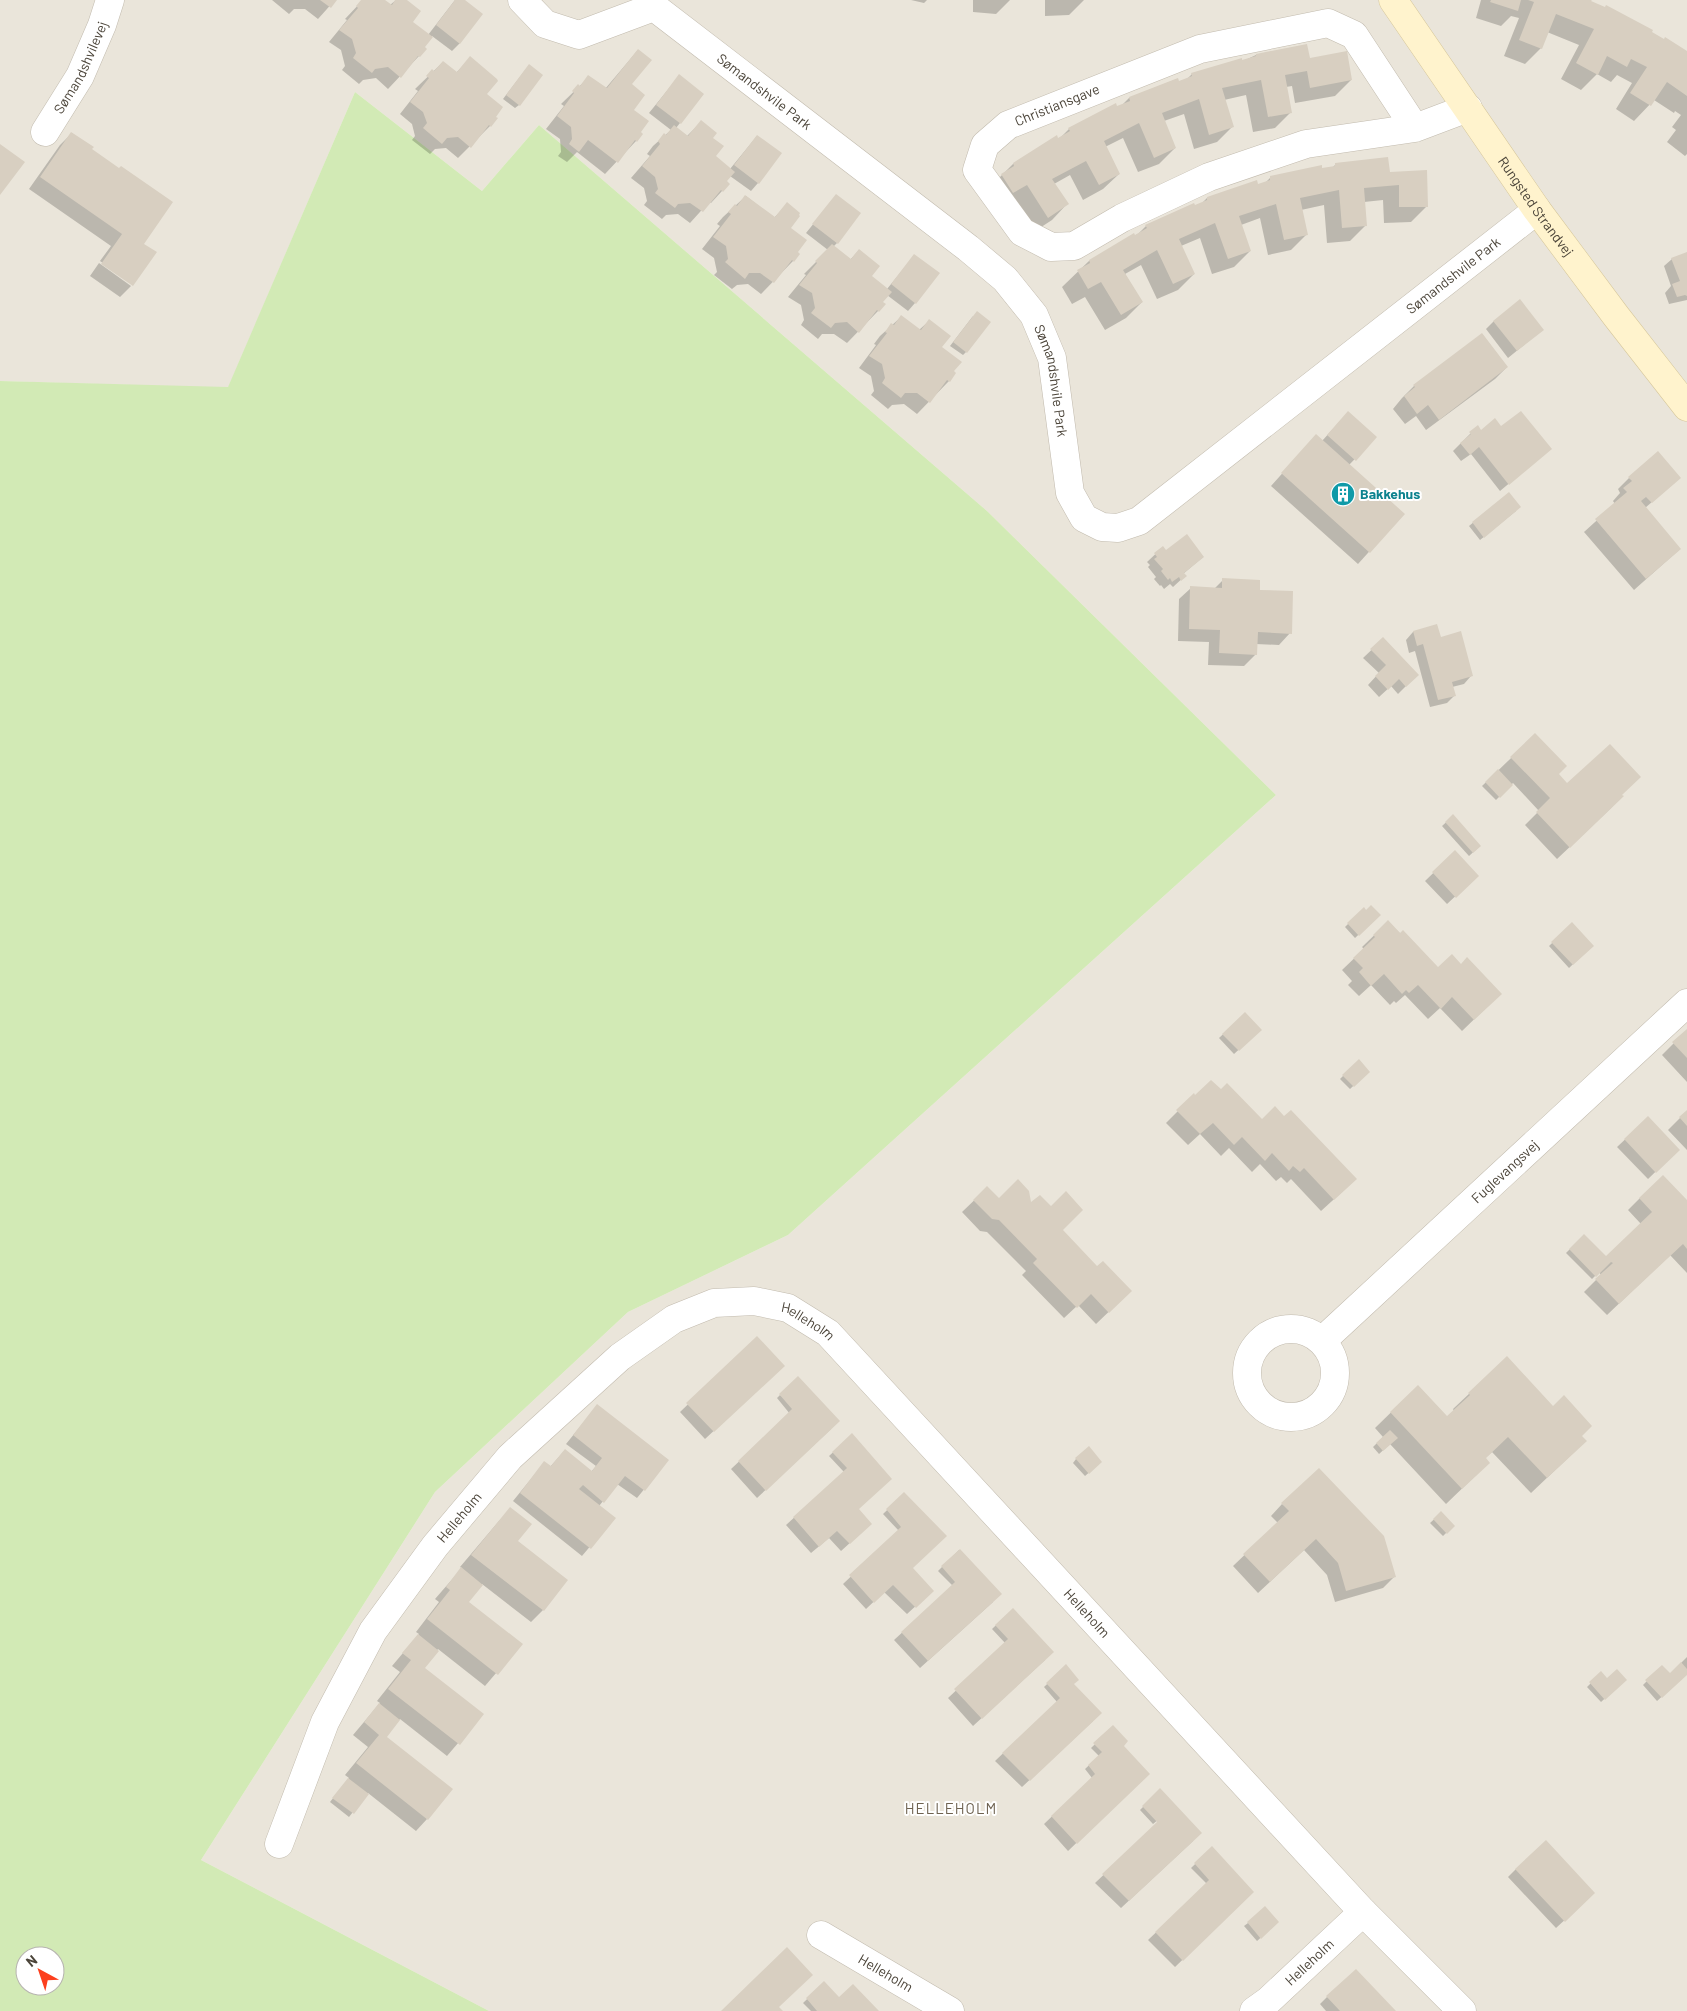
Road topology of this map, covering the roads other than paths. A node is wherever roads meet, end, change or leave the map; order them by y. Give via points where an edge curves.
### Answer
1 (110, 0) edge
2 (522, 0) edge
3 (1394, 0) edge
4 (1468, 108) junction
5 (1415, 128) junction
6 (45, 132) dead end
7 (1537, 210) junction
8 (1687, 407) edge
9 (1687, 1003) edge
10 (1323, 1340) dead end
11 (279, 1844) dead end
12 (1363, 1912) junction
13 (821, 1935) dead end
14 (950, 2011) edge
15 (1254, 2011) edge
16 (1462, 2011) edge

1 - 6 street, Sømandshvilevej via 80,76
2 - 7 street, Sømandshvile Park via 546,24 579,35 654,7 1005,279 1034,315 1052,358 1070,493 1084,518 1102,527 1118,528 1139,521
3 - 4 main road, Rungsted Strandvej
4 - 5 street, Christiansgave
4 - 7 main road, Rungsted Strandvej
5 - 5 street, Christiansgave via 1306,144 1209,177 1122,218 1074,246 1051,247 1022,232 978,170 985,145 1008,124 1200,49 1328,22 1354,35
7 - 8 main road, Rungsted Strandvej
9 - 10 street, Fuglevangsvej
11 - 12 street, Helleholm via 325,1722 372,1632 435,1546 510,1456 620,1357 674,1319 714,1302 754,1301 788,1308 828,1333
12 - 15 street, Helleholm
12 - 16 street, Helleholm
13 - 14 street, Helleholm

